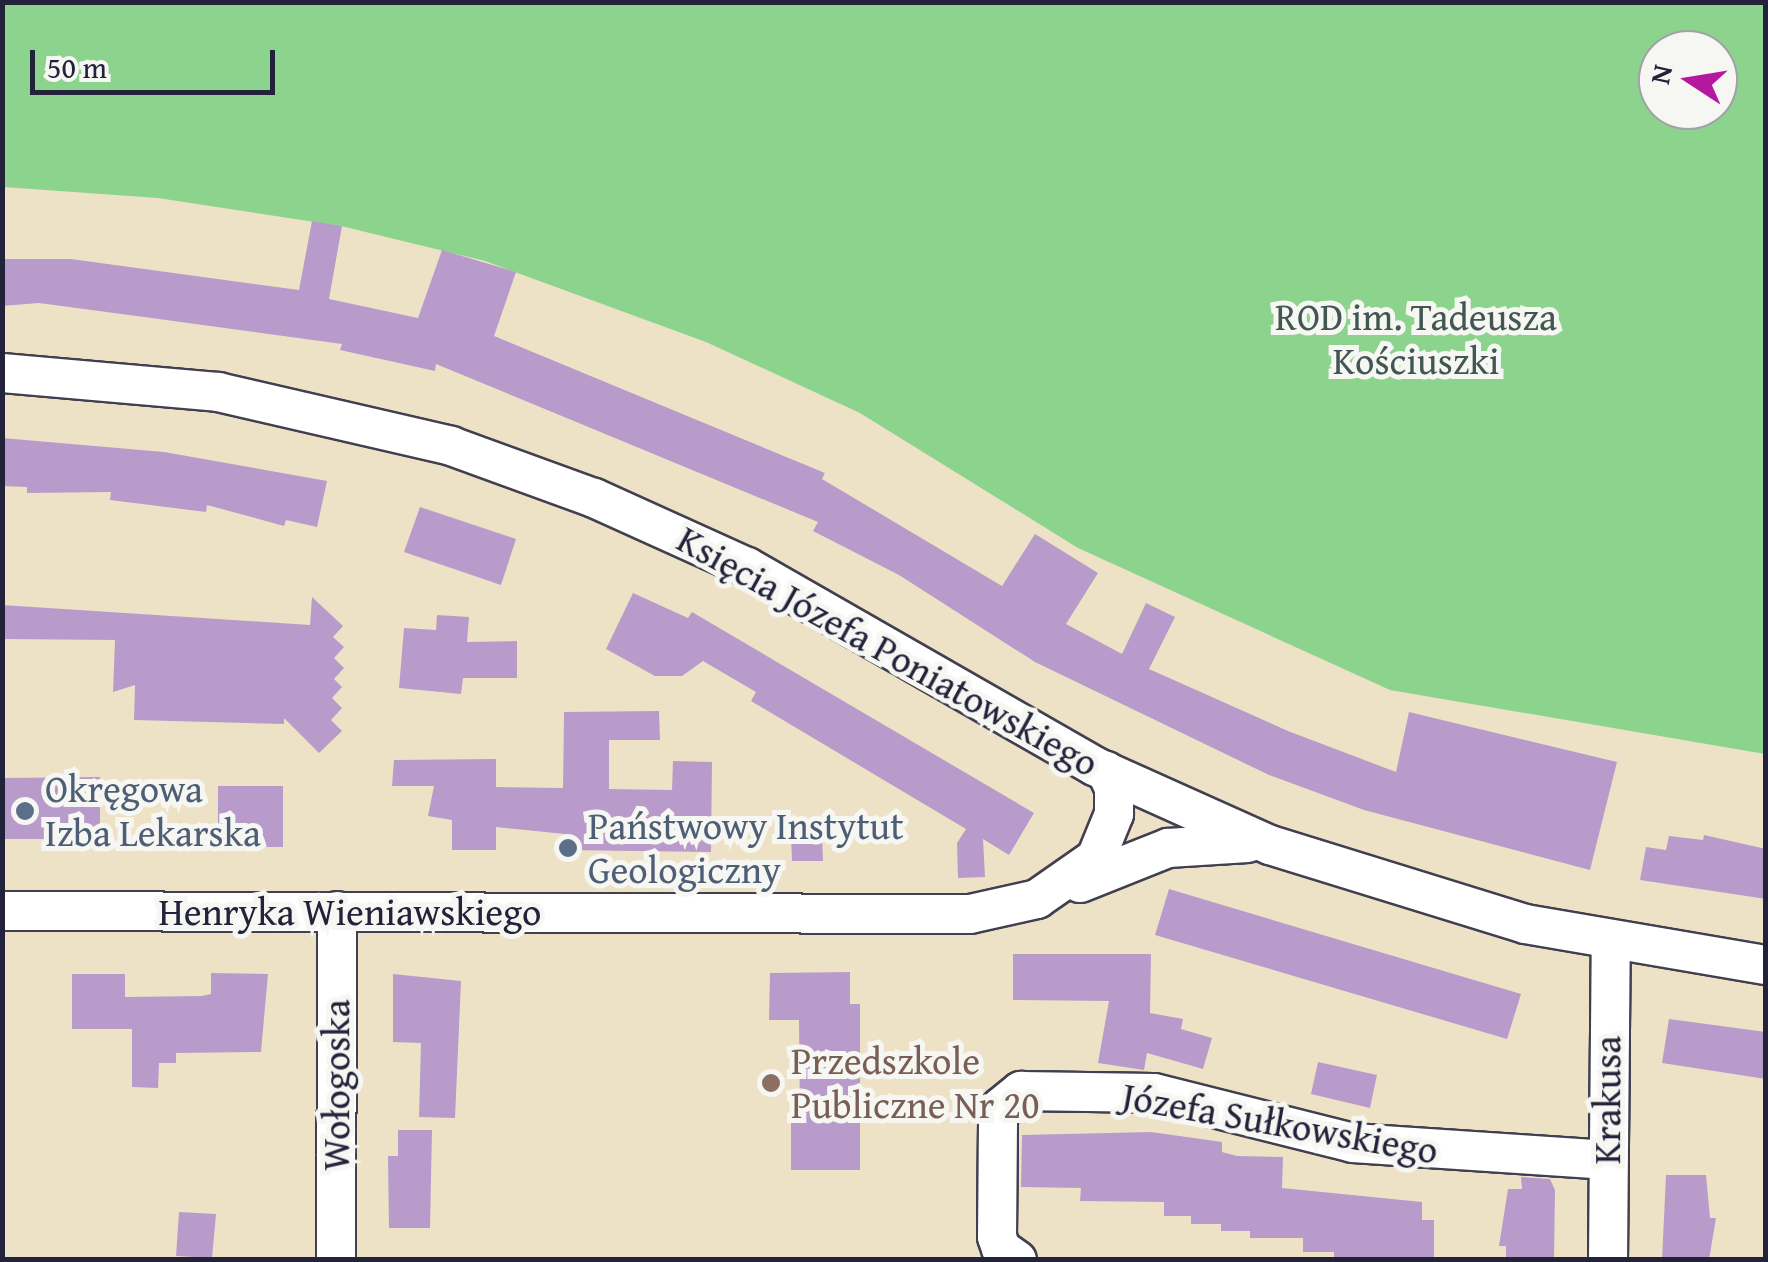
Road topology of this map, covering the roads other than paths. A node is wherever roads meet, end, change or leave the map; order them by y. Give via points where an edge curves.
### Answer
1 (2, 372) edge
2 (1106, 771) junction
3 (1270, 845) junction
4 (1054, 891) junction
5 (2, 912) edge
6 (337, 912) junction
7 (1611, 942) junction
8 (1766, 964) edge
9 (1608, 1160) junction
10 (336, 1260) edge
11 (1017, 1260) edge
12 (1608, 1260) edge

1 - 2 street, Księcia Józefa Poniatowskiego via 248,397 499,462 747,568
2 - 3 street, Księcia Józefa Poniatowskiego
2 - 4 street, Henryka Wieniawskiego via 1115,800 1108,836 1086,868
3 - 4 street, Henryka Wieniawskiego via 1168,848
3 - 7 street, Księcia Józefa Poniatowskiego via 1429,899
4 - 6 street, Henryka Wieniawskiego via 947,916
5 - 6 street, Henryka Wieniawskiego
6 - 10 street, Wołogoska
7 - 8 street, Księcia Józefa Poniatowskiego
7 - 9 street, Krakusa
9 - 11 street, Józefa Sułkowskiego via 1354,1143 1154,1093 1022,1091 1001,1106 998,1121 997,1238 1001,1250
9 - 12 street, Krakusa

